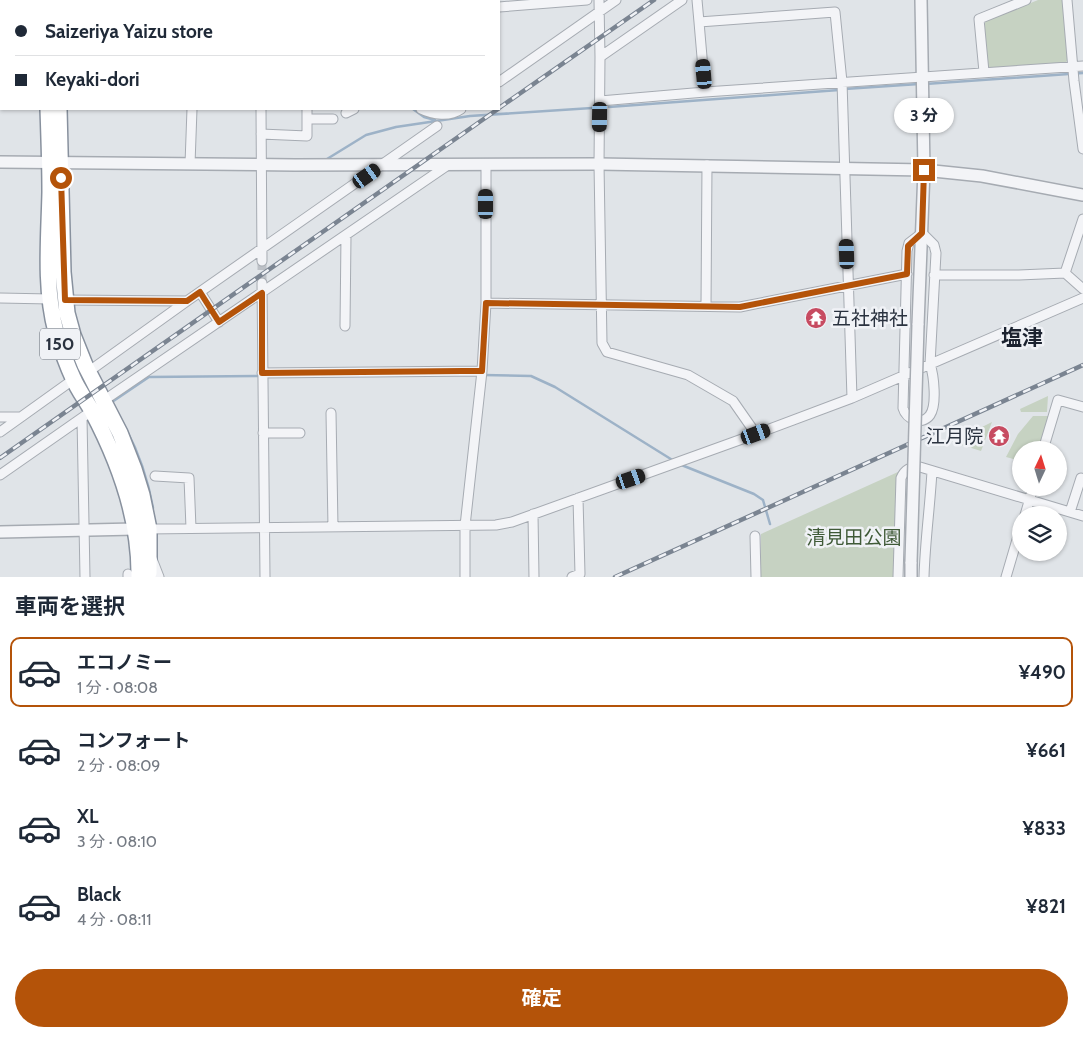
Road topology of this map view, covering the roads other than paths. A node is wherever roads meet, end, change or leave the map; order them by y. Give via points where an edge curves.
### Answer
1 (587, 0) edge
2 (599, 0) edge
3 (616, 0) edge
4 (682, 0) edge
5 (697, 0) edge
6 (921, 0) edge
7 (1026, 0) edge
8 (1067, 0) edge
9 (500, 7) edge
10 (600, 11) junction
11 (699, 22) junction
12 (600, 57) junction
13 (1073, 66) junction
14 (1083, 66) edge
15 (984, 72) junction
16 (922, 77) junction
17 (500, 81) edge
18 (842, 87) junction
19 (705, 92) junction
20 (600, 101) junction
21 (48, 110) edge
22 (59, 110) edge
23 (192, 110) edge
24 (261, 110) edge
25 (307, 110) edge
26 (425, 110) edge
27 (459, 110) edge
28 (307, 119) junction
29 (333, 119) dead end
30 (437, 126) dead end
31 (261, 134) junction
32 (1083, 149) edge
33 (0, 162) edge
34 (55, 162) junction
35 (190, 164) junction
36 (599, 164) junction
37 (261, 165) junction
38 (382, 165) junction
39 (448, 165) junction
40 (486, 165) junction
41 (707, 165) junction
42 (845, 168) junction
43 (924, 170) junction
44 (1083, 195) edge
45 (1083, 219) edge
46 (922, 233) junction
47 (346, 236) junction
48 (262, 248) junction
49 (262, 261) tunnel mouth
50 (1065, 273) junction
51 (907, 274) junction
52 (934, 275) junction
53 (262, 283) tunnel mouth
54 (848, 286) junction
55 (1083, 289) edge
56 (200, 292) junction
57 (262, 293) junction
58 (0, 298) edge
59 (1083, 298) edge
60 (58, 299) junction
61 (187, 301) junction
62 (486, 303) junction
63 (601, 305) junction
64 (706, 306) junction
65 (219, 322) junction
66 (346, 326) dead end
67 (930, 364) junction
68 (88, 372) junction
69 (262, 373) junction
70 (481, 375) junction
71 (904, 375) junction
72 (74, 379) junction
73 (852, 398) junction
74 (1083, 407) edge
75 (92, 410) junction
76 (331, 413) dead end
77 (0, 417) edge
78 (21, 417) junction
79 (0, 432) edge
80 (263, 433) junction
81 (300, 433) dead end
82 (756, 434) junction
83 (1046, 441) edge
84 (932, 471) junction
85 (0, 475) edge
86 (155, 476) dead end
87 (1081, 478) dead end
88 (1080, 494) edge
89 (1030, 496) edge
90 (578, 498) junction
91 (1029, 500) junction
92 (1027, 506) edge
93 (1070, 512) junction
94 (533, 514) junction
95 (1083, 516) edge
96 (465, 526) junction
97 (263, 527) junction
98 (333, 527) junction
99 (190, 528) junction
100 (142, 529) junction
101 (84, 531) junction
102 (0, 532) edge
103 (755, 536) dead end
104 (149, 552) junction
105 (1012, 557) edge
106 (132, 576) edge
107 (85, 577) edge
108 (148, 577) edge
109 (159, 577) edge
110 (265, 577) edge
111 (465, 577) edge
112 (534, 577) edge
113 (572, 577) edge
114 (756, 577) edge
115 (898, 577) edge
116 (911, 577) edge
117 (924, 577) edge
118 (1006, 577) edge

1 - 9 street
2 - 10 street
3 - 10 street
4 - 12 street
5 - 11 street
6 - 16 street
7 - 15 street via 979,19
8 - 13 street
10 - 12 street
10 - 17 street
11 - 18 street via 835,12
11 - 19 street
12 - 20 street
13 - 14 street
13 - 15 street
13 - 32 street
15 - 16 street
16 - 18 street
16 - 43 street
18 - 19 street
18 - 42 street
19 - 20 street
20 - 36 street
21 - 34 highway, 150
22 - 34 highway, 150
23 - 35 street
24 - 31 street
25 - 28 street
26 - 27 street via 443,114
28 - 29 street
28 - 31 street via 307,136
30 - 38 street
31 - 37 street
33 - 34 street
34 - 35 street
34 - 60 highway, 150
35 - 37 street
36 - 40 street
36 - 41 street
36 - 63 street
37 - 38 street
37 - 48 street
38 - 39 street
38 - 48 street
39 - 40 street
39 - 47 street
40 - 62 street
41 - 42 street
41 - 64 street
42 - 43 street
42 - 54 street
43 - 44 street via 982,176
43 - 46 street
45 - 50 street
46 - 51 street via 908,246
46 - 52 street via 936,248
46 - 116 street, bridge
47 - 57 street
47 - 66 street
48 - 49 street
48 - 56 street
50 - 52 street
50 - 55 street
51 - 54 street
51 - 71 street
52 - 67 street
53 - 57 street
54 - 64 street via 747,306
54 - 73 street
56 - 61 street
56 - 65 street
57 - 65 street
57 - 69 street
58 - 60 street
59 - 67 street
60 - 61 street
60 - 68 highway, 150
60 - 72 highway, 150 via 56,330
61 - 68 street
62 - 63 street
62 - 70 street
63 - 64 street
63 - 82 street via 602,343 607,352 696,380 733,401
65 - 75 street
67 - 71 street
67 - 71 street via 934,377 933,408 926,419 913,420 904,413
68 - 75 highway, 150
69 - 70 street
69 - 80 street
70 - 96 street
71 - 73 street
72 - 75 highway, 150
72 - 78 street
73 - 82 street
74 - 83 street via 1058,400
75 - 85 street
75 - 100 highway, 150 via 127,450 142,495
75 - 101 street
76 - 98 street
77 - 78 street
78 - 79 street
80 - 81 street
80 - 97 street
82 - 90 street
84 - 91 street
84 - 115 street via 912,467 903,472 901,478
84 - 117 street
86 - 99 street via 190,478
87 - 88 street
88 - 93 street
89 - 91 street
90 - 94 street
90 - 113 street via 580,574
91 - 92 street
91 - 93 street
93 - 95 street
94 - 96 street via 496,526
94 - 112 street
96 - 98 street
96 - 111 street
97 - 98 street
97 - 99 street
97 - 110 street
99 - 100 street
100 - 101 street
100 - 104 highway, 150
100 - 106 highway, 150
101 - 102 street
101 - 107 street
103 - 114 street
104 - 108 highway, 150
104 - 109 street
105 - 118 street

